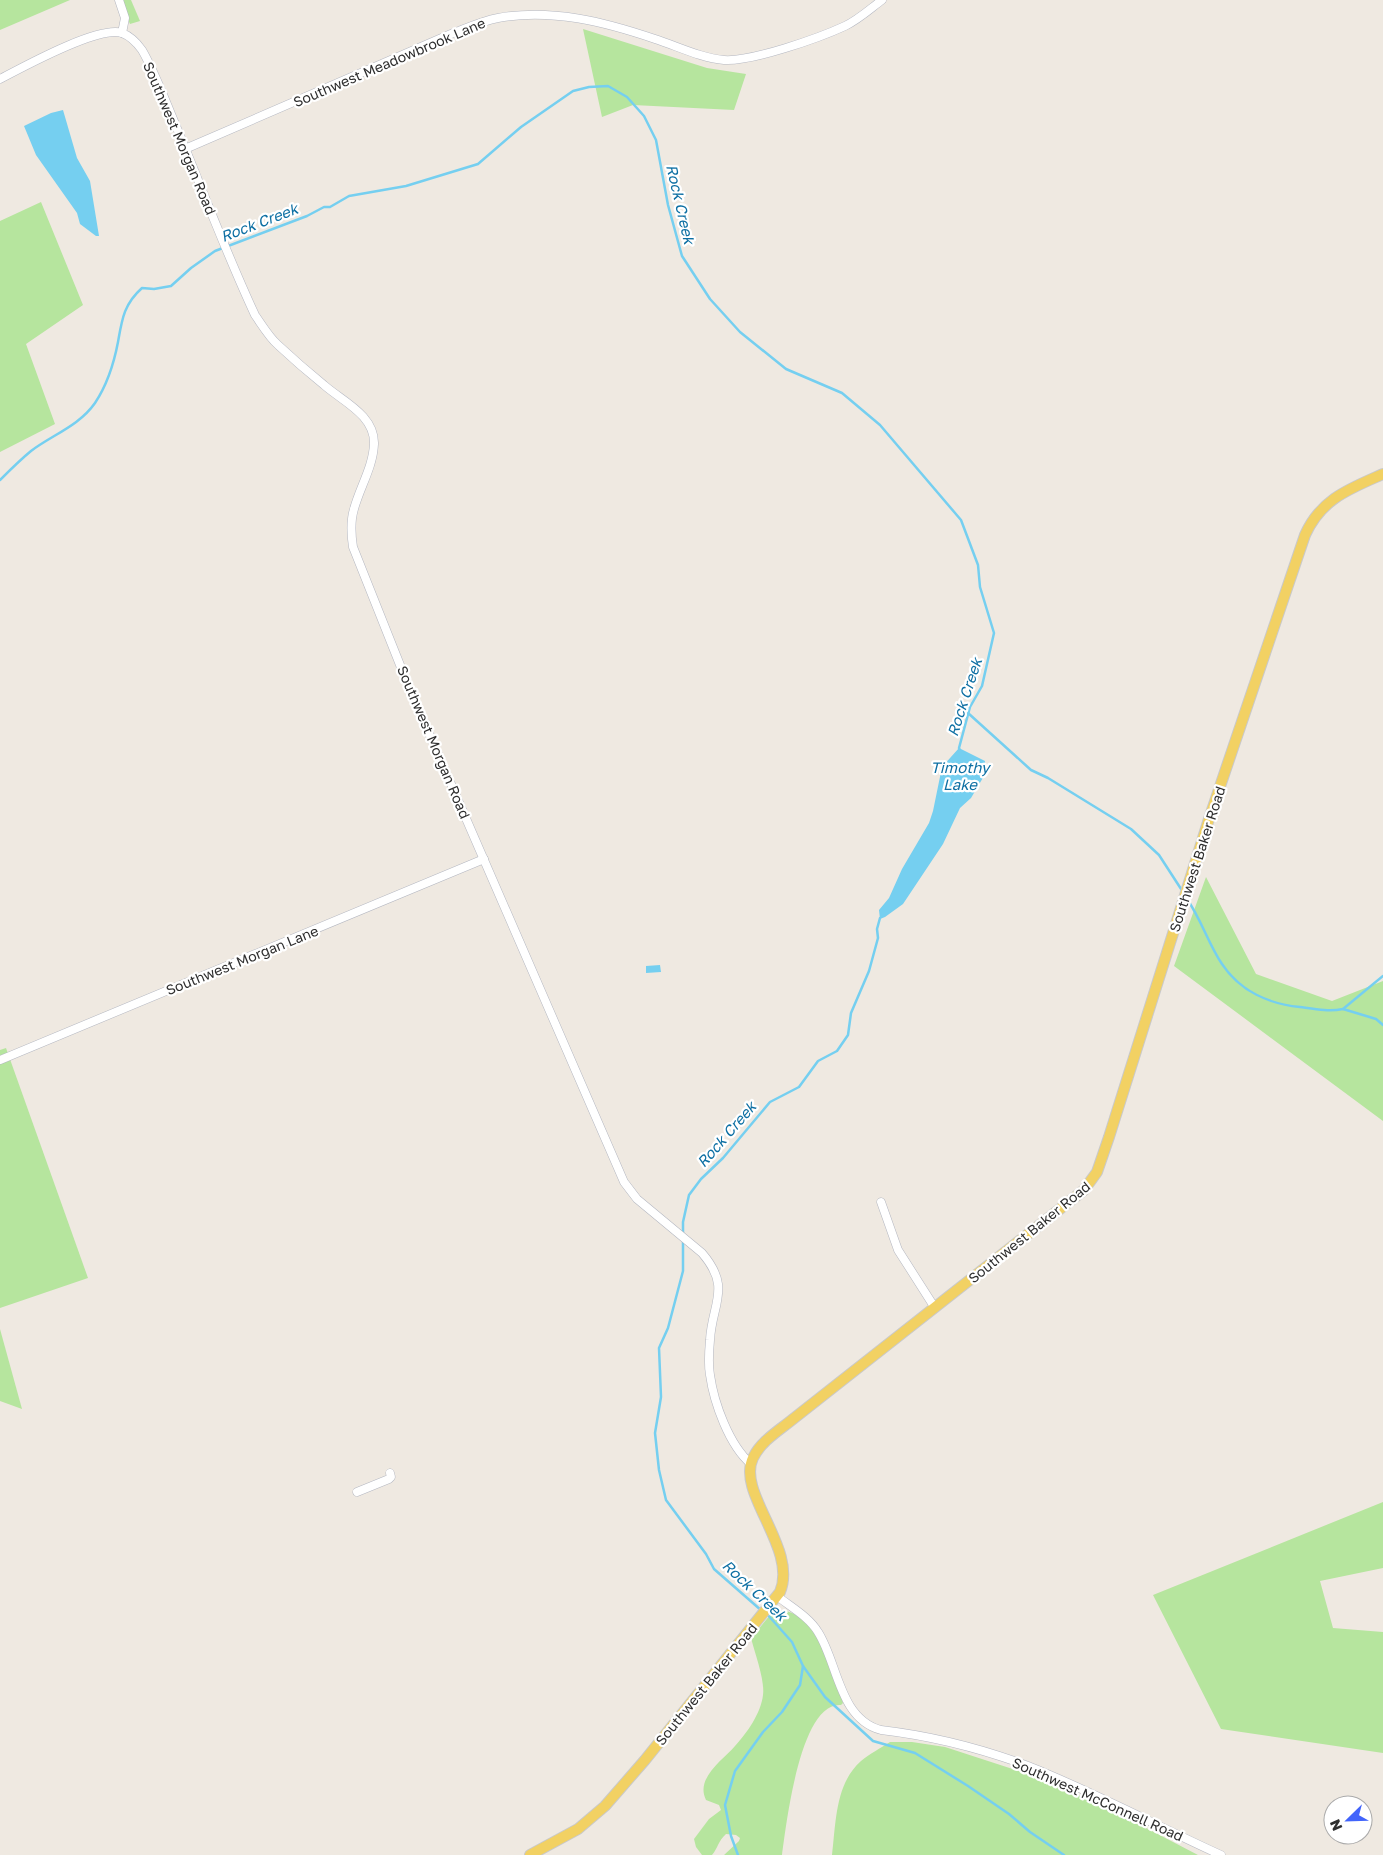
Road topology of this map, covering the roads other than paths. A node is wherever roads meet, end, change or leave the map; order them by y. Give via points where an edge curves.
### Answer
1 (119, 0) edge
2 (882, 0) edge
3 (122, 33) junction
4 (0, 79) edge
5 (185, 149) junction
6 (1383, 474) edge
7 (484, 859) junction
8 (0, 1060) edge
9 (881, 1202) dead end
10 (935, 1308) junction
11 (751, 1464) junction
12 (390, 1473) dead end
13 (357, 1492) dead end
14 (777, 1596) junction
15 (530, 1855) edge
16 (1221, 1855) edge

1 - 3 street via 125,18
2 - 5 street, Southwest Meadowbrook Lane via 845,26 783,49 730,60 713,58 585,19 542,14 497,18 452,34
3 - 4 street via 114,31 96,35
3 - 5 street, Southwest Morgan Road via 141,48
5 - 7 street, Southwest Morgan Road via 255,315 275,343 345,399 370,428 374,453 353,510 353,547 408,685
6 - 10 main road, Southwest Baker Road via 1335,498 1318,512 1305,535 1208,822 1112,1130 1094,1178 1070,1203
7 - 8 street, Southwest Morgan Lane
7 - 11 street, Southwest Morgan Road via 624,1182 637,1199 702,1253 717,1276 718,1302 710,1338 709,1373 733,1443
9 - 10 street via 898,1250
10 - 11 main road, Southwest Baker Road via 769,1438
11 - 14 main road, Southwest Baker Road via 753,1489 780,1556 782,1584
12 - 13 street via 389,1479
14 - 15 main road, Southwest Baker Road via 605,1806 578,1829
14 - 16 street, Southwest McConnell Road via 817,1630 850,1706 861,1720 871,1726 947,1741 1012,1760 1085,1790

